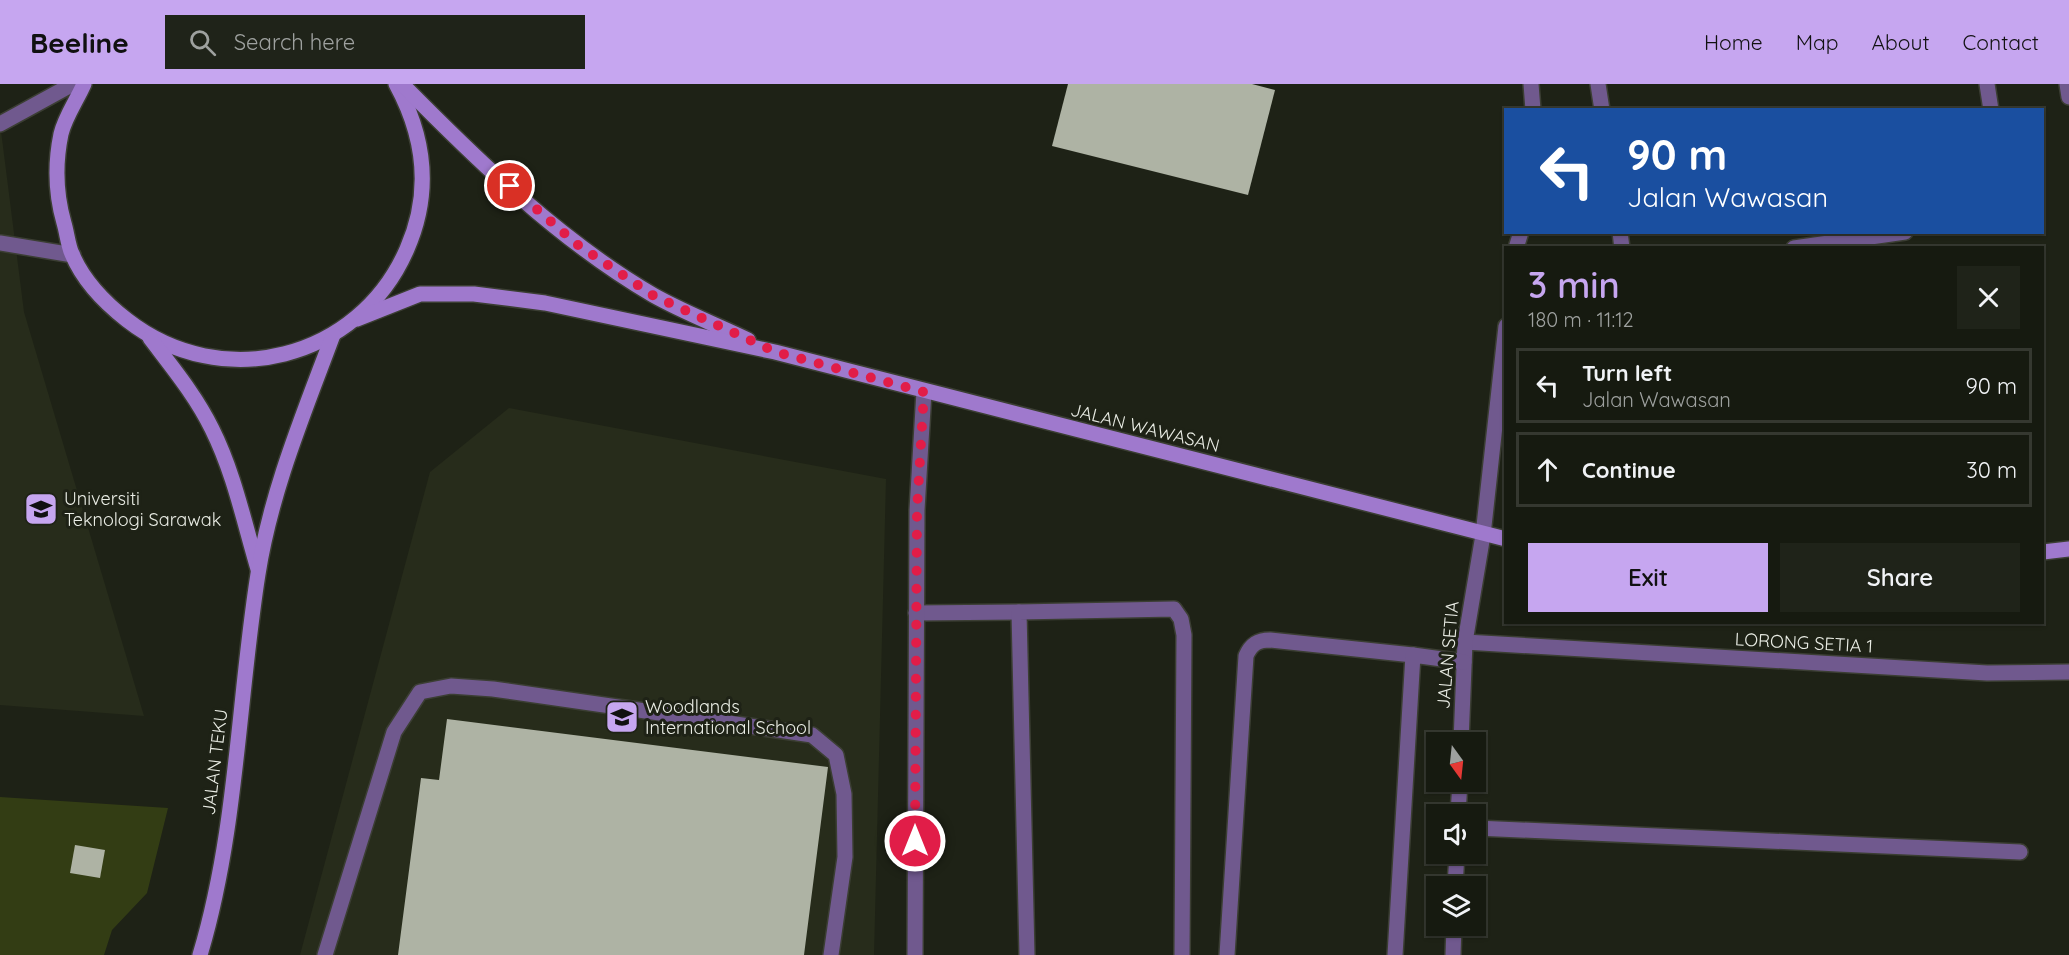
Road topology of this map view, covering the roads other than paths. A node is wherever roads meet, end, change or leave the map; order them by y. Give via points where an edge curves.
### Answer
1 (73, 84) edge
2 (84, 84) edge
3 (396, 84) edge
4 (402, 84) edge
5 (1531, 84) edge
6 (1598, 84) edge
7 (1987, 84) edge
8 (2067, 84) edge
9 (2069, 97) edge
10 (1533, 108) edge
11 (1602, 108) edge
12 (1991, 108) edge
13 (0, 124) edge
14 (1891, 234) edge
15 (0, 243) edge
16 (1808, 246) edge
17 (73, 255) junction
18 (357, 319) junction
19 (333, 336) junction
20 (150, 338) junction
21 (1504, 344) edge
22 (776, 352) junction
23 (924, 392) junction
24 (1483, 535) junction
25 (1504, 539) edge
26 (2069, 549) edge
27 (2044, 552) edge
28 (258, 572) junction
29 (1018, 612) junction
30 (916, 613) junction
31 (1465, 642) junction
32 (1413, 655) junction
33 (1464, 662) junction
34 (2069, 672) edge
35 (1461, 732) edge
36 (1486, 828) edge
37 (2020, 852) dead end
38 (1454, 936) edge
39 (200, 955) edge
40 (326, 955) edge
41 (831, 955) edge
42 (915, 955) edge
43 (1027, 955) edge
44 (1182, 955) edge
45 (1227, 955) edge
46 (1395, 955) edge
47 (1453, 955) edge

1 - 13 street
2 - 17 main road via 62,133 56,195
3 - 18 main road via 412,113 424,169 417,225 395,277
4 - 22 main road via 459,142 578,245 654,296
5 - 10 street
6 - 11 street
7 - 12 street
8 - 9 street
14 - 16 street
15 - 17 street
17 - 20 main road via 105,302
18 - 19 main road
18 - 22 main road via 420,294 474,294 545,303
19 - 20 main road via 274,358 210,359
19 - 28 main road, JALAN TEKU via 281,478
20 - 28 main road via 212,428 229,467
21 - 24 street, JALAN SETIA
22 - 23 main road, JALAN WAWASAN
23 - 24 main road, JALAN WAWASAN
23 - 30 street
24 - 25 main road, JALAN WAWASAN
24 - 31 street, JALAN SETIA
26 - 27 main road
28 - 39 main road, JALAN TEKU via 225,842
29 - 30 street
29 - 43 street
29 - 44 street via 1174,609 1181,619
30 - 42 street
31 - 33 street, JALAN SETIA
31 - 34 street, LORONG SETIA 1 via 1987,673
32 - 33 street
32 - 45 street via 1270,640 1255,642 1249,649
32 - 46 street
33 - 35 street, JALAN SETIA
36 - 37 street
38 - 47 street
40 - 41 street via 394,732 420,692 451,686 812,735 836,755 844,794 845,857

